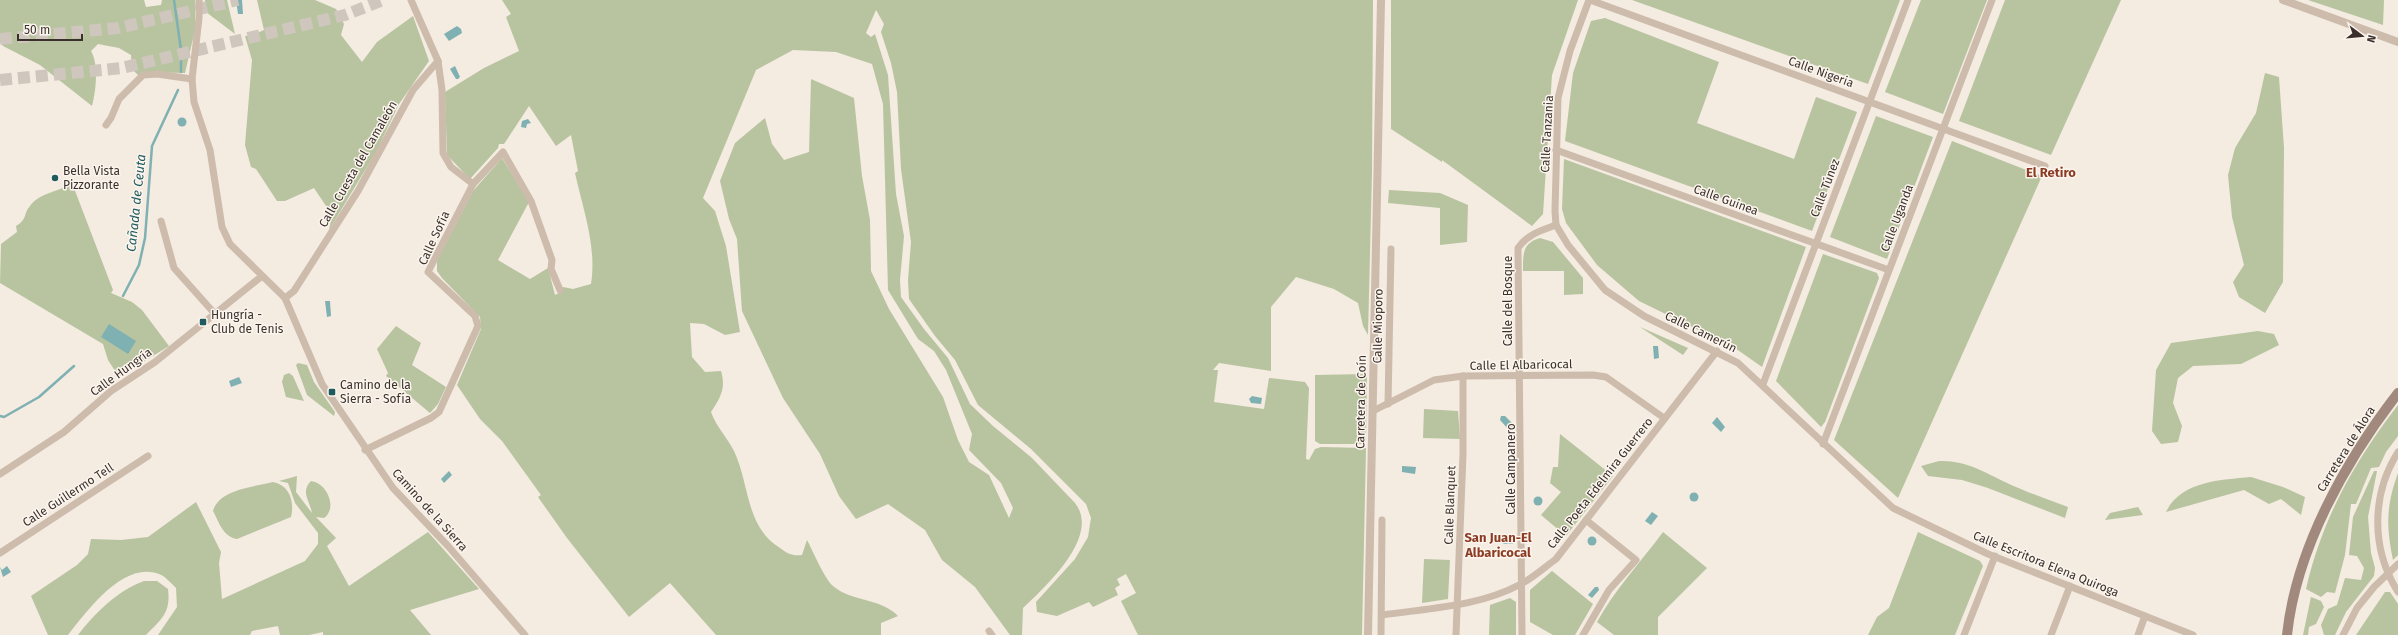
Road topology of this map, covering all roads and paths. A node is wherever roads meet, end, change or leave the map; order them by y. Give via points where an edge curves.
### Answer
1 (199, 0) edge
2 (411, 0) edge
3 (1381, 0) edge
4 (1590, 0) edge
5 (1908, 0) edge
6 (1992, 0) edge
7 (2284, 0) edge
8 (2398, 42) edge
9 (438, 61) junction
10 (192, 79) junction
11 (1870, 102) junction
12 (106, 125) dead end
13 (1943, 128) junction
14 (1556, 150) junction
15 (2045, 166) dead end
16 (473, 184) junction
17 (161, 221) dead end
18 (1556, 225) junction
19 (1816, 244) junction
20 (1391, 249) dead end
21 (1889, 270) junction
22 (262, 276) junction
23 (560, 290) dead end
24 (285, 298) junction
25 (215, 314) junction
26 (1717, 351) junction
27 (1463, 376) junction
28 (1519, 376) junction
29 (1763, 384) junction
30 (2398, 393) edge
31 (1388, 404) junction
32 (1373, 411) junction
33 (1664, 418) junction
34 (1823, 444) junction
35 (365, 450) junction
36 (2398, 452) edge
37 (148, 456) dead end
38 (0, 474) edge
39 (1893, 508) joint
40 (1382, 520) dead end
41 (1586, 520) junction
42 (0, 553) edge
43 (1995, 556) junction
44 (2398, 564) edge
45 (2387, 575) junction
46 (1523, 584) junction
47 (2070, 586) junction
48 (2398, 592) edge
49 (1457, 606) junction
50 (1382, 616) junction
51 (2145, 616) junction
52 (525, 635) edge
53 (1368, 635) edge
54 (1381, 635) edge
55 (1456, 635) edge
56 (1522, 635) edge
57 (1583, 635) edge
58 (1964, 635) edge
59 (2051, 635) edge
60 (2138, 635) edge
61 (2193, 635) edge
62 (2287, 635) edge
63 (2343, 635) edge

1 - 10 street, Camino de la Sierra via 200,18
2 - 9 street
3 - 32 street, Carretera de Coín
4 - 11 street, Calle Nigeria
4 - 14 street, Calle Tanzania via 1570,51 1558,98
5 - 11 street, Calle Túnez
6 - 13 street, Calle Uganda
7 - 8 street
9 - 16 street via 442,90 443,153 451,167
9 - 24 street, Calle Cuesta del Camaleón via 413,90 358,191 294,291
10 - 12 street via 156,74 143,75 119,99
10 - 22 street, Camino de la Sierra via 194,102 210,150 222,227 230,244
11 - 13 street, Calle Nigeria
11 - 19 street, Calle Túnez
13 - 15 street, Calle Nigeria
13 - 21 street, Calle Uganda
14 - 18 street, Calle Tanzania
14 - 19 street, Calle Guinea
16 - 23 street, Calle Sofía via 503,152 532,201
16 - 35 street, Calle Sofía via 428,272 475,316 478,326 439,412
17 - 25 street via 174,268
18 - 26 street, Calle Camerún via 1568,245 1604,290 1644,316
18 - 28 street, Calle del Bosque via 1534,232 1518,248
19 - 21 street, Calle Guinea
19 - 29 street, Calle Túnez
20 - 31 street, Calle Mioporo
21 - 34 street, Calle Uganda
22 - 24 street, Camino de la Sierra
22 - 25 street, Calle Hungría
24 - 35 street, Camino de la Sierra via 322,384
25 - 38 street, Calle Hungría via 154,362 111,391 64,432
26 - 29 street, Calle Camerún via 1738,363
26 - 33 street, Calle Poeta Edelmira Guerrero
27 - 28 street, Calle El Albaricocal
27 - 31 street, Calle El Albaricocal via 1434,380
27 - 49 street, Calle Blanquet via 1463,454
28 - 33 street, Calle El Albaricocal via 1606,376
28 - 46 street, Calle Campanero via 1522,401
29 - 34 street, Calle Camerún
30 - 62 main road, Carretera de Álora via 2381,415 2331,495 2301,570
31 - 32 street, Calle El Albaricocal
32 - 53 street, Carretera de Coín
33 - 41 street, Calle Poeta Edelmira Guerrero
34 - 39 street, Calle Camerún
35 - 52 street, Camino de la Sierra via 393,488 448,546
36 - 45 street via 2387,469 2376,513 2379,543
37 - 42 street, Calle Guillermo Tell
39 - 43 street, Calle Escritora Elena Quiroga
40 - 50 street
41 - 46 street, Calle Poeta Edelmira Guerrero via 1556,559
41 - 57 street via 1636,560 1609,590
43 - 47 street, Calle Escritora Elena Quiroga
43 - 58 street
44 - 45 street
45 - 48 street
45 - 63 street via 2357,608
46 - 49 street, Calle Poeta Edelmira Guerrero via 1489,599
46 - 56 street, Calle Campanero
47 - 51 street, Calle Escritora Elena Quiroga
47 - 59 street
49 - 50 street, Calle Poeta Edelmira Guerrero
49 - 55 street, Calle Blanquet
50 - 54 street
51 - 60 street
51 - 61 street, Calle Escritora Elena Quiroga

